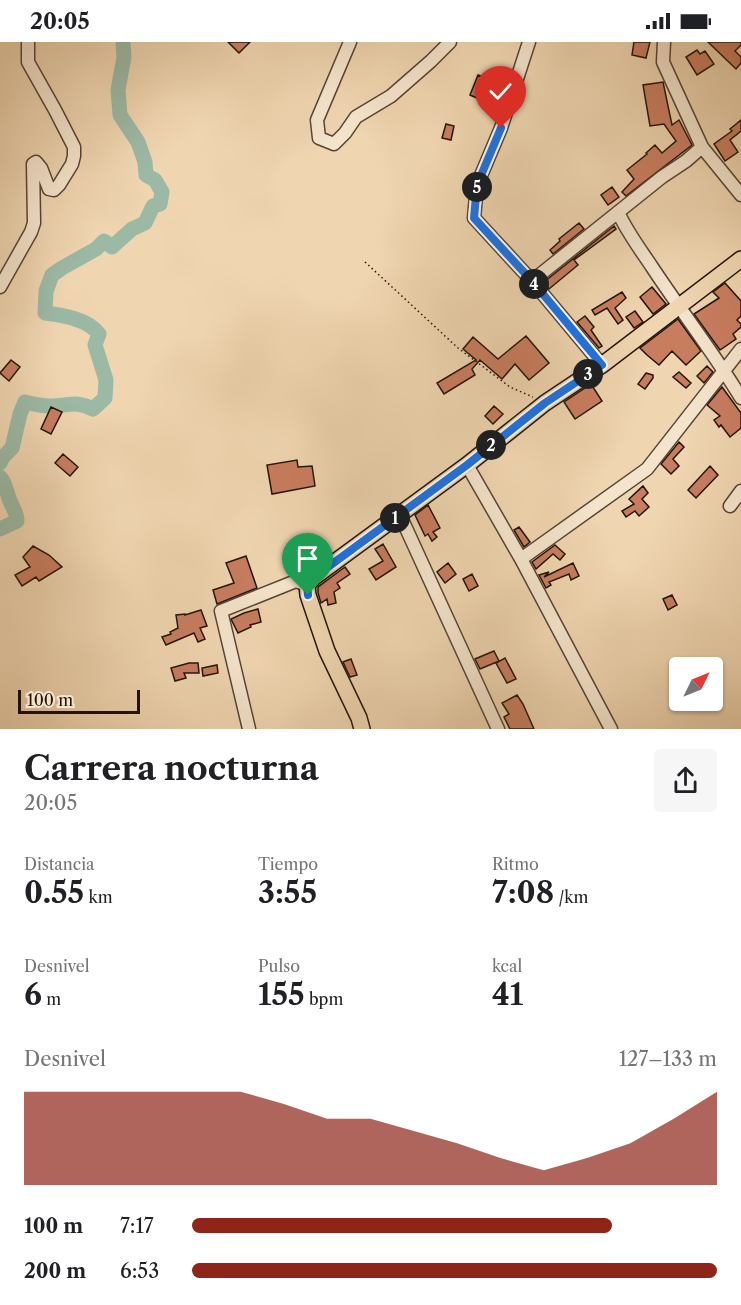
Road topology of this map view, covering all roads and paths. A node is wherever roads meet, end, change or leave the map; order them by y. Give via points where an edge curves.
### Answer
1 (28, 42) edge
2 (350, 42) edge
3 (450, 42) edge
4 (529, 42) edge
5 (664, 42) edge
6 (702, 147) junction
7 (741, 195) edge
8 (618, 212) junction
9 (741, 259) edge
10 (365, 262) dead end
11 (532, 281) junction
12 (0, 287) edge
13 (678, 306) junction
14 (741, 349) edge
15 (602, 365) junction
16 (724, 371) junction
17 (741, 398) edge
18 (545, 403) junction
19 (467, 465) junction
20 (741, 491) edge
21 (730, 506) dead end
22 (400, 515) junction
23 (520, 559) junction
24 (307, 585) junction
25 (249, 729) edge
26 (362, 729) edge
27 (498, 729) edge
28 (611, 729) edge

1 - 12 street via 28,62 66,130 74,156 54,190 49,189 41,168 36,162 33,164 34,223
2 - 3 street via 317,120 319,138 334,144 356,117 391,96
4 - 11 street via 501,128 477,185 474,218
5 - 6 street via 663,62
6 - 7 street
6 - 8 street
8 - 11 street
8 - 13 street
9 - 13 main road
10 - 18 path via 472,359 510,387
11 - 15 street
13 - 15 main road
13 - 16 street
14 - 16 street
15 - 18 main road
16 - 17 street
16 - 23 street via 647,469
18 - 19 main road
19 - 22 main road
19 - 23 street
20 - 21 street
22 - 24 main road
22 - 27 street
23 - 28 street
24 - 25 street via 296,581 221,611
24 - 26 main road via 327,651

